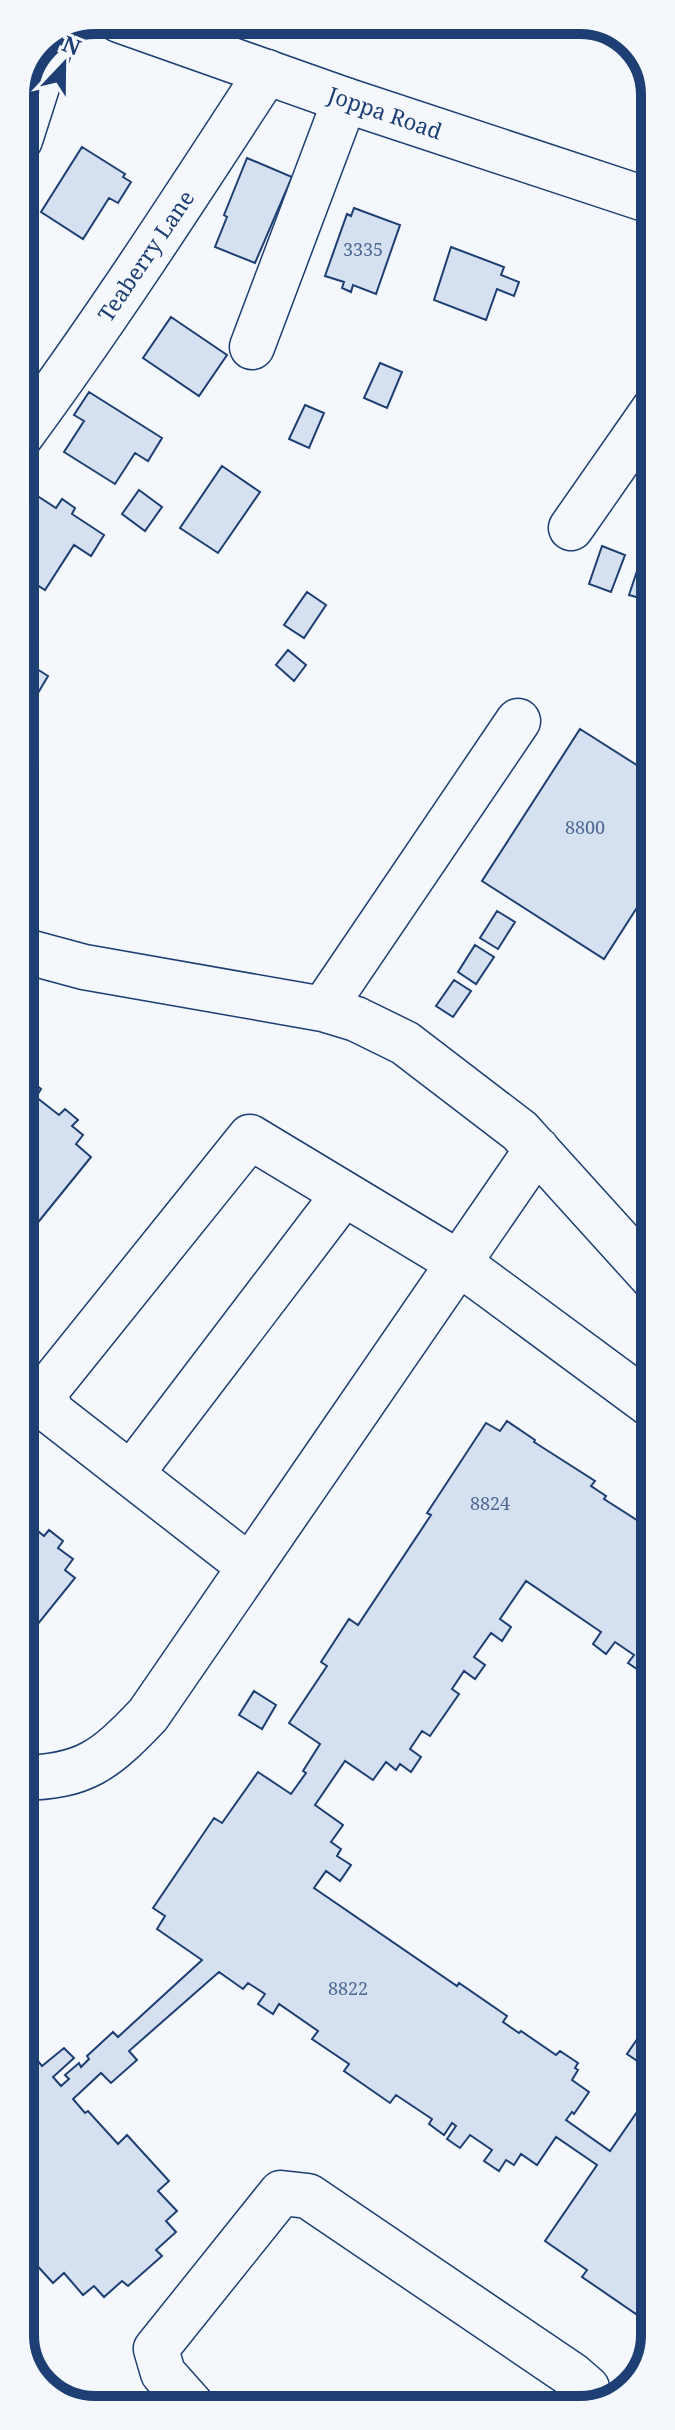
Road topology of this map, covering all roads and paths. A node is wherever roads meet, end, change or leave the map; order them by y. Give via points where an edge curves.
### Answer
1 (159, 34) edge
2 (46, 59) edge
3 (267, 72) junction
4 (34, 96) edge
5 (345, 100) junction
6 (641, 198) edge
7 (252, 347) dead end
8 (34, 417) edge
9 (641, 428) edge
10 (571, 528) dead end
11 (518, 721) dead end
12 (34, 954) edge
13 (323, 1009) junction
14 (537, 1149) junction
15 (344, 1194) junction
16 (459, 1263) junction
17 (641, 1265) edge
18 (641, 1397) edge
19 (131, 1474) junction
20 (250, 1567) junction
21 (34, 1777) edge
22 (592, 2395) edge
23 (183, 2396) edge

1 - 3 main road, Joppa Road
2 - 4 main road
3 - 5 main road, Joppa Road
3 - 8 main road, Teaberry Lane
5 - 6 main road, Joppa Road
5 - 7 main road
9 - 10 main road
11 - 13 main road
12 - 13 main road
13 - 14 main road via 405,1043
14 - 16 main road
14 - 17 main road
15 - 16 main road
15 - 19 main road
15 - 19 main road via 250,1137 45,1392 51,1412
16 - 18 main road
16 - 20 main road
19 - 20 main road
20 - 21 main road via 148,1715 119,1745 95,1763 59,1776
22 - 23 main road via 308,2196 281,2193 156,2349 163,2373

